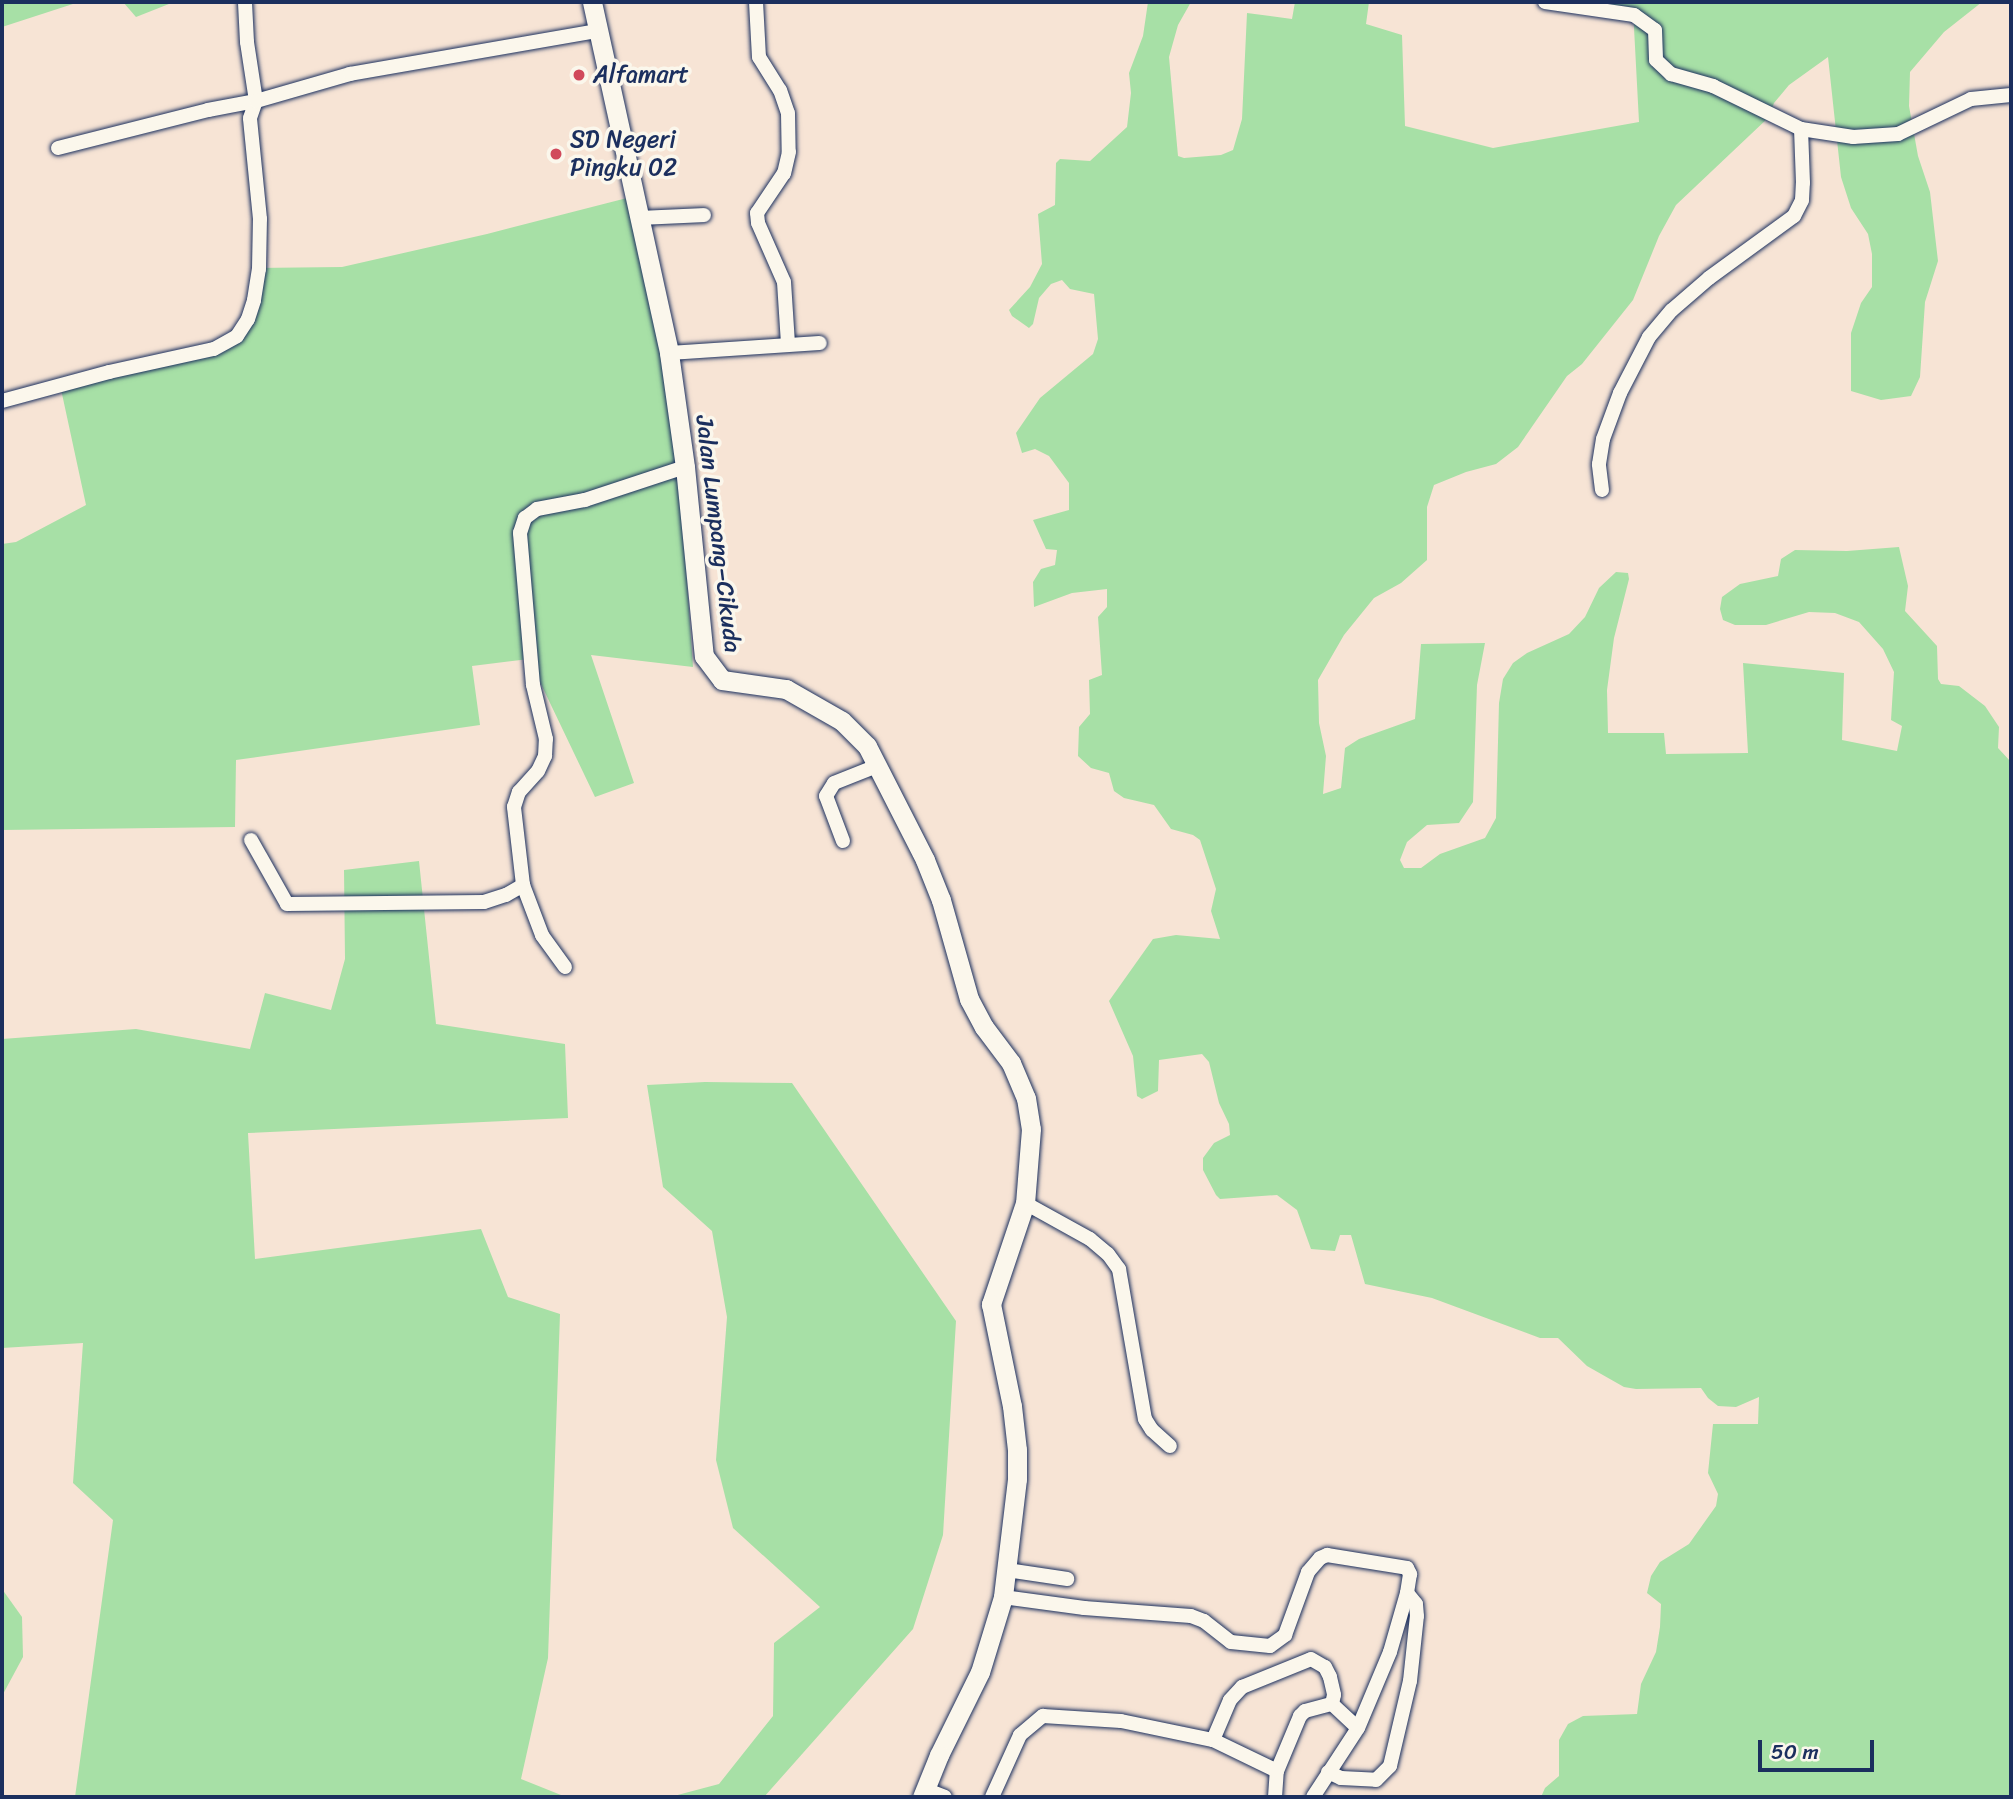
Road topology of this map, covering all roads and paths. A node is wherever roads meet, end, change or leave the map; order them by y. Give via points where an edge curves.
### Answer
1 (245, 2) edge
2 (592, 2) edge
3 (756, 2) edge
4 (1545, 2) edge
5 (596, 31) junction
6 (2011, 95) edge
7 (256, 101) junction
8 (1801, 129) junction
9 (58, 148) dead end
10 (704, 215) dead end
11 (641, 218) junction
12 (820, 343) dead end
13 (788, 344) junction
14 (669, 353) junction
15 (2, 401) edge
16 (685, 467) junction
17 (1602, 490) dead end
18 (877, 766) junction
19 (251, 840) dead end
20 (844, 841) dead end
21 (523, 885) junction
22 (565, 967) dead end
23 (1024, 1203) junction
24 (1170, 1446) dead end
25 (1007, 1570) junction
26 (1067, 1578) dead end
27 (1408, 1593) junction
28 (1003, 1597) junction
29 (1332, 1704) junction
30 (1359, 1728) junction
31 (1213, 1740) junction
32 (1277, 1771) junction
33 (1328, 1772) junction
34 (931, 1795) edge
35 (992, 1797) edge
36 (1275, 1797) edge
37 (1313, 1797) edge

1 - 7 street
2 - 5 street, Jalan Lumpang–Cikuda
3 - 13 street via 759,57 788,113 789,152 784,173 757,213 784,282
4 - 8 street via 1634,15 1655,30 1656,60 1671,74 1713,86
5 - 7 street via 350,74
5 - 11 street, Jalan Lumpang–Cikuda
6 - 8 street via 1971,99 1898,134 1853,136
7 - 9 street
7 - 15 street via 250,118 260,219 259,269 248,319 237,335 214,349
8 - 17 street via 1802,200 1794,216 1709,278 1649,337 1603,439 1599,464
10 - 11 street
11 - 14 street, Jalan Lumpang–Cikuda
12 - 13 street
13 - 14 street
14 - 16 street, Jalan Lumpang–Cikuda
16 - 18 street, Jalan Lumpang–Cikuda via 704,656 713,672 722,680 786,689 820,706 867,746
16 - 21 street via 585,500 537,509 525,517 520,533 533,685 546,739 538,771 519,792 514,807
18 - 20 street via 834,783 826,796
18 - 23 street, Jalan Lumpang–Cikuda via 941,900 969,999 1011,1063 1026,1098 1031,1129
19 - 21 street via 287,904 484,902
21 - 22 street via 542,935
23 - 24 street via 1090,1240 1119,1269 1145,1419
23 - 25 street, Jalan Lumpang–Cikuda via 991,1304 1017,1450
25 - 26 street
25 - 28 street, Jalan Lumpang–Cikuda
27 - 28 street via 1410,1574 1400,1564 1328,1555 1320,1558 1308,1572 1285,1635 1270,1646 1231,1642 1191,1616
27 - 30 street
27 - 33 street via 1417,1616 1410,1682 1390,1766 1376,1780 1340,1778
28 - 34 street, Jalan Lumpang–Cikuda via 980,1672 939,1755
29 - 30 street
29 - 31 street via 1335,1695 1330,1677 1325,1667 1311,1659 1242,1687 1230,1700
29 - 32 street via 1300,1716
30 - 33 street
31 - 32 street
31 - 35 street via 1121,1721 1043,1716 1020,1735
32 - 36 street
33 - 37 street

